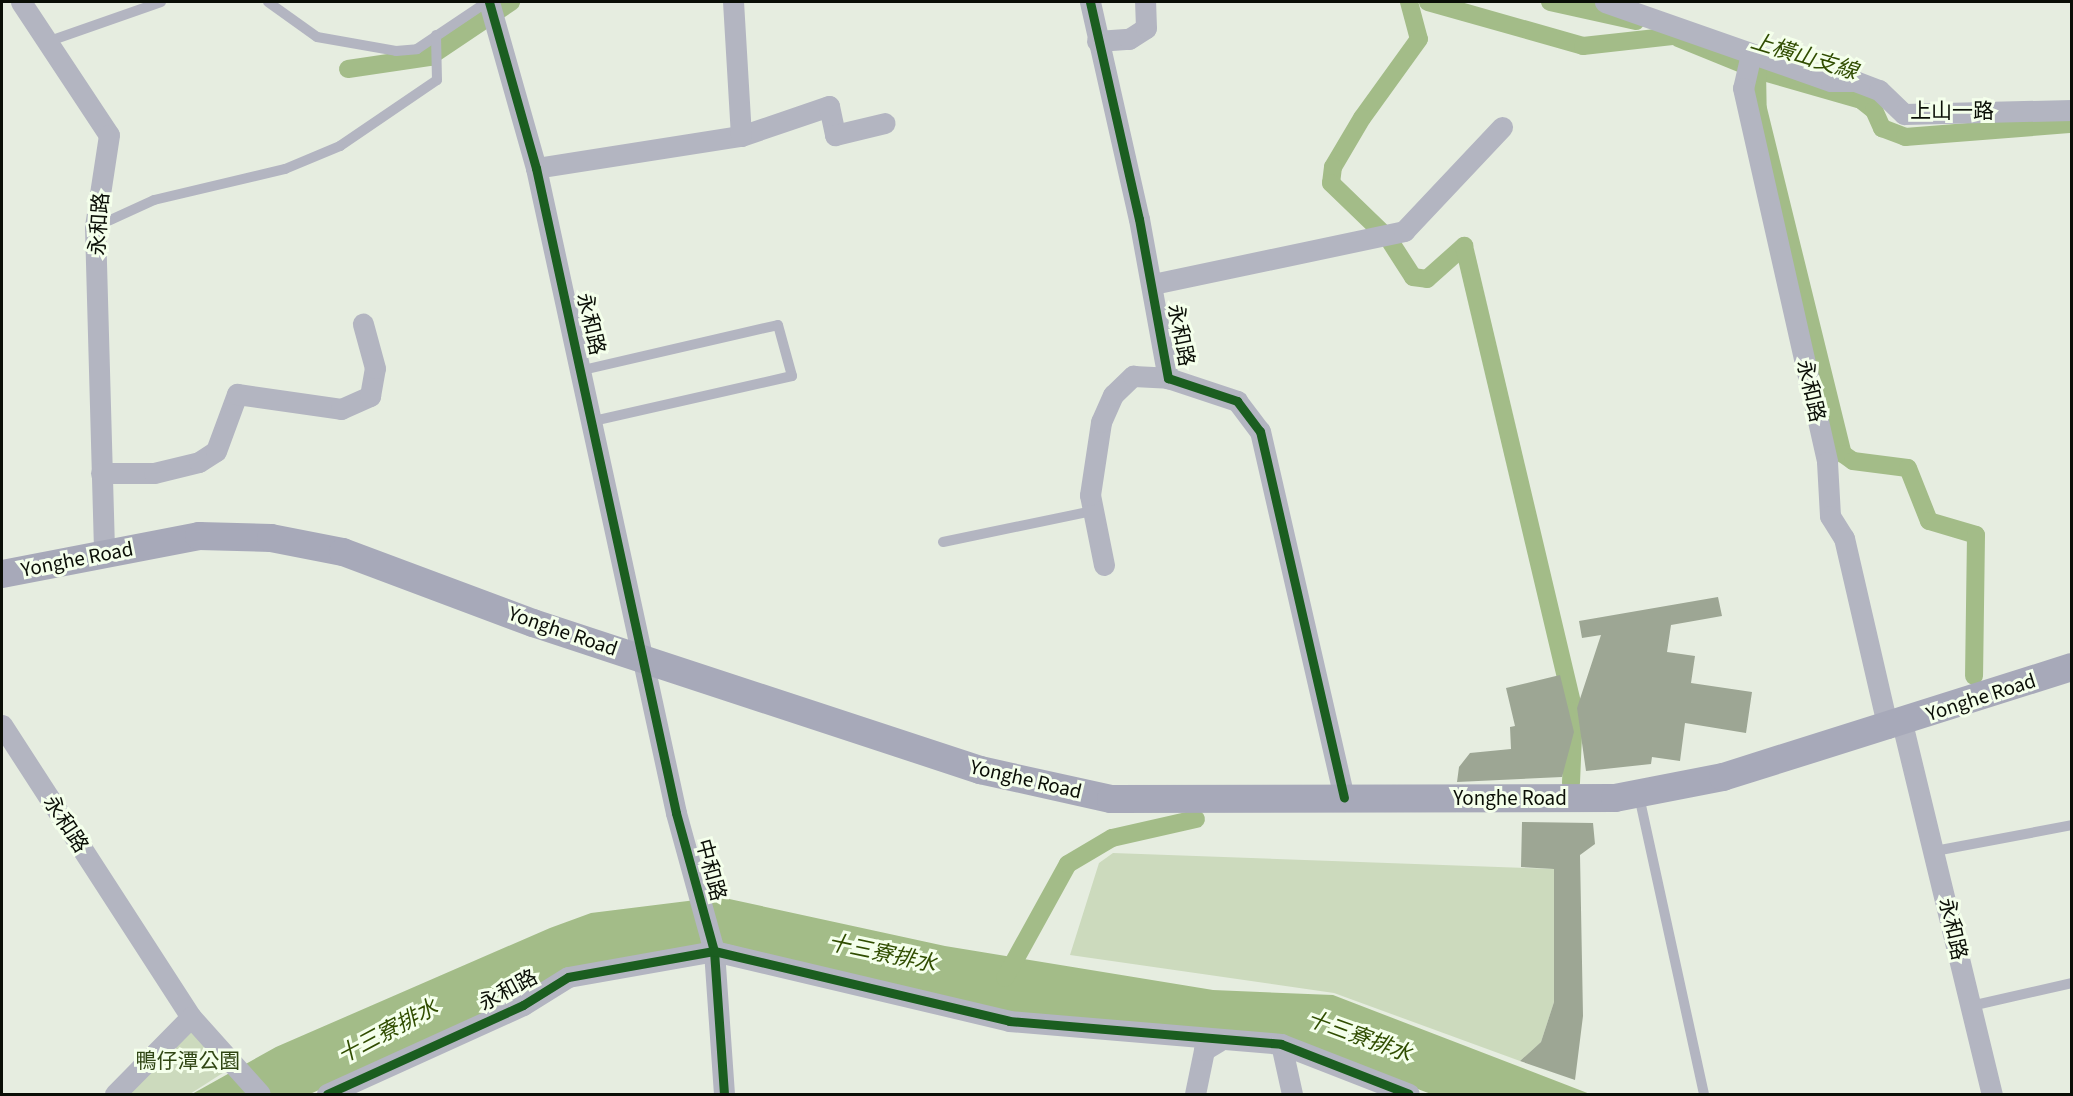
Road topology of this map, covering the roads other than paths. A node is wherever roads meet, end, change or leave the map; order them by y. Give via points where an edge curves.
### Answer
1 (21, 2) edge
2 (161, 2) edge
3 (268, 2) edge
4 (488, 2) edge
5 (733, 2) edge
6 (1090, 2) edge
7 (1145, 2) edge
8 (1605, 2) edge
9 (436, 35) junction
10 (1097, 41) junction
11 (44, 43) junction
12 (1749, 57) junction
13 (2072, 110) edge
14 (885, 123) dead end
15 (1502, 127) dead end
16 (741, 136) junction
17 (536, 168) junction
18 (95, 227) junction
19 (1153, 284) junction
20 (363, 324) dead end
21 (583, 370) junction
22 (1168, 378) junction
23 (594, 421) junction
24 (101, 473) junction
25 (1094, 511) junction
26 (942, 542) dead end
27 (104, 553) junction
28 (1104, 565) dead end
29 (2, 574) edge
30 (641, 657) junction
31 (2072, 668) edge
32 (2, 724) edge
33 (1895, 725) junction
34 (1638, 793) junction
35 (1344, 798) junction
36 (2072, 825) edge
37 (1935, 851) junction
38 (714, 948) junction
39 (2072, 982) edge
40 (1971, 1006) junction
41 (191, 1017) junction
42 (1219, 1041) junction
43 (1281, 1044) junction
44 (115, 1095) edge
45 (260, 1095) edge
46 (327, 1095) edge
47 (724, 1095) edge
48 (1195, 1095) edge
49 (1293, 1095) edge
50 (1409, 1095) edge
51 (1704, 1095) edge
52 (1992, 1095) edge

1 - 11 street, 永和路
2 - 11 lane
3 - 9 lane via 317,37 352,47 417,49
4 - 9 lane
4 - 17 street, 永和路
5 - 16 street
6 - 10 street, 永和路
7 - 10 street via 1146,27 1129,39
8 - 12 street, 上山一路
9 - 18 lane via 437,80 340,146 285,169 153,200
10 - 19 street, 永和路
11 - 18 street, 永和路 via 109,135
12 - 13 street, 上山一路 via 1830,81 1855,81 1879,90 1904,114
12 - 33 street, 永和路 via 1743,88 1827,462 1830,516 1844,538
14 - 16 street via 835,135 829,106
15 - 19 street, 永和路 via 1404,231
16 - 17 street
17 - 21 street, 永和路
18 - 24 street, 永和路
19 - 22 street, 永和路
20 - 24 street via 375,368 370,396 341,409 237,394 216,451 200,462 153,473
21 - 23 street, 永和路
21 - 23 lane, 永和路 via 778,325 792,376
22 - 25 street, 永和路 via 1133,376 1113,395 1093,453
22 - 35 street, 永和路 via 1237,401 1260,431
23 - 30 street, 永和路
24 - 27 street, 永和路
25 - 26 lane
25 - 28 street, 永和路
27 - 29 main road, Yonghe Road
27 - 30 main road, Yonghe Road via 199,536 281,540 343,552
30 - 35 main road, Yonghe Road via 980,770 1111,799
30 - 38 street, 中和路
31 - 33 main road, Yonghe Road
32 - 41 street, 永和路
33 - 34 main road, Yonghe Road via 1723,777
33 - 37 street, 永和路
34 - 35 main road, Yonghe Road
34 - 51 lane
36 - 37 lane
37 - 40 street, 永和路
38 - 42 street via 1009,1020
38 - 46 street, 永和路 via 568,977 523,1005
38 - 47 street, 中和路
39 - 40 lane
40 - 52 street, 永和路
41 - 44 street
41 - 45 street, 永和路 via 230,1067
42 - 43 street
42 - 48 street via 1204,1050
43 - 49 street
43 - 50 street

